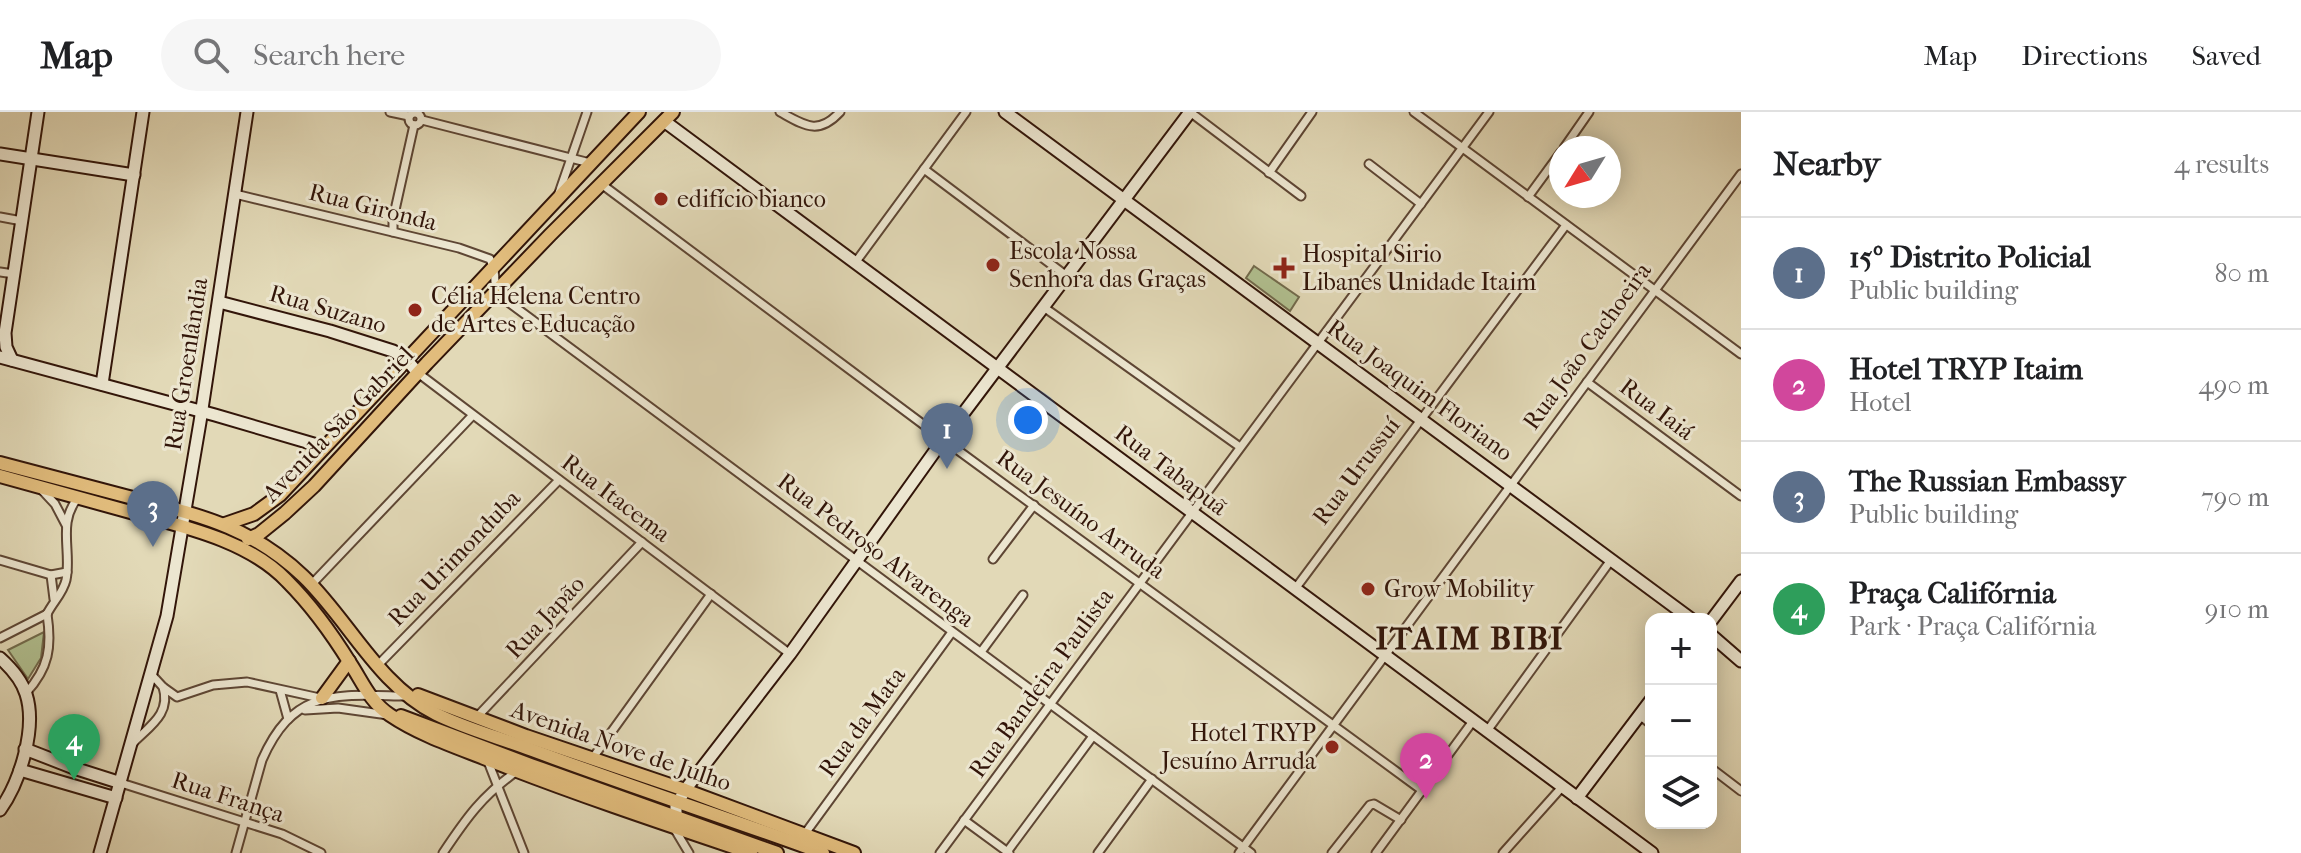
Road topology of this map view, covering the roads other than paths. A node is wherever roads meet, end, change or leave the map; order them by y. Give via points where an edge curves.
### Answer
1 (38, 112) edge
2 (143, 112) edge
3 (247, 112) edge
4 (390, 112) edge
5 (587, 112) edge
6 (639, 112) edge
7 (649, 112) edge
8 (780, 112) edge
9 (966, 112) edge
10 (1005, 112) edge
11 (1190, 112) edge
12 (1312, 112) edge
13 (1414, 112) edge
14 (1489, 112) edge
15 (1589, 112) edge
16 (839, 113) edge
17 (666, 115) edge
18 (416, 117) edge
19 (1572, 136) edge
20 (1462, 148) junction
21 (0, 154) edge
22 (571, 157) junction
23 (31, 159) junction
24 (590, 163) junction
25 (1369, 164) dead end
26 (1549, 168) edge
27 (924, 169) junction
28 (1269, 173) junction
29 (1741, 174) edge
30 (134, 175) junction
31 (602, 182) junction
32 (566, 192) junction
33 (235, 194) junction
34 (1301, 196) dead end
35 (1528, 197) junction
36 (1125, 199) junction
37 (555, 203) junction
38 (1421, 204) junction
39 (0, 217) edge
40 (22, 221) junction
41 (1566, 225) junction
42 (393, 232) junction
43 (855, 263) junction
44 (494, 269) junction
45 (0, 272) edge
46 (14, 274) junction
47 (1068, 277) junction
48 (1654, 290) junction
49 (496, 293) junction
50 (219, 302) junction
51 (1045, 308) junction
52 (1318, 343) junction
53 (1741, 354) edge
54 (6, 358) edge
55 (406, 359) junction
56 (999, 369) junction
57 (418, 373) junction
58 (1587, 382) junction
59 (102, 384) junction
60 (202, 411) junction
61 (472, 416) junction
62 (1421, 418) junction
63 (944, 440) junction
64 (324, 447) junction
65 (1240, 447) junction
66 (0, 463) edge
67 (0, 476) edge
68 (559, 480) junction
69 (1510, 484) junction
70 (40, 487) junction
71 (1741, 496) edge
72 (79, 497) junction
73 (1034, 505) junction
74 (185, 512) junction
75 (1192, 512) junction
76 (225, 524) junction
77 (66, 525) junction
78 (269, 526) junction
79 (182, 527) junction
80 (254, 538) junction
81 (225, 542) junction
82 (642, 542) junction
83 (277, 555) junction
84 (993, 559) dead end
85 (0, 560) edge
86 (856, 560) junction
87 (1611, 560) junction
88 (67, 572) junction
89 (51, 575) junction
90 (1741, 581) edge
91 (1140, 582) junction
92 (311, 585) junction
93 (1295, 589) junction
94 (711, 594) junction
95 (1023, 595) dead end
96 (54, 599) junction
97 (1683, 613) edge
98 (1717, 613) edge
99 (47, 614) junction
100 (952, 632) junction
101 (0, 638) edge
102 (1717, 640) edge
103 (981, 652) junction
104 (790, 654) junction
105 (1385, 655) junction
106 (0, 658) edge
107 (349, 661) junction
108 (1741, 661) edge
109 (379, 666) junction
110 (151, 674) junction
111 (163, 687) junction
112 (280, 690) junction
113 (26, 693) junction
114 (370, 696) junction
115 (408, 696) junction
116 (322, 698) junction
117 (1051, 705) junction
118 (1645, 708) edge
119 (299, 711) junction
120 (390, 715) junction
121 (1639, 715) junction
122 (476, 718) junction
123 (288, 719) junction
124 (1645, 720) edge
125 (1473, 721) junction
126 (1334, 726) junction
127 (1487, 731) junction
128 (1093, 736) junction
129 (132, 743) junction
130 (25, 749) junction
131 (487, 759) junction
132 (592, 759) junction
133 (20, 770) junction
134 (517, 771) junction
135 (1717, 773) edge
136 (1152, 779) junction
137 (121, 783) junction
138 (496, 786) junction
139 (1562, 787) junction
140 (1423, 791) junction
141 (1741, 791) edge
142 (681, 796) junction
143 (116, 798) junction
144 (1577, 798) junction
145 (0, 810) edge
146 (964, 820) junction
147 (1401, 820) junction
148 (674, 822) junction
149 (244, 823) junction
150 (690, 832) junction
151 (804, 835) junction
152 (688, 850) edge
153 (1241, 850) edge
154 (1008, 852) edge
155 (100, 853) edge
156 (236, 853) edge
157 (321, 853) edge
158 (443, 853) edge
159 (524, 853) edge
160 (751, 853) edge
161 (777, 853) edge
162 (823, 853) edge
163 (854, 853) edge
164 (940, 853) edge
165 (1098, 853) edge
166 (1251, 853) edge
167 (1332, 853) edge
168 (1376, 853) edge
169 (1503, 853) edge
170 (1652, 853) edge

1 - 23 street
2 - 30 street
3 - 33 street, Rua Groenlândia
4 - 18 street
5 - 22 street
6 - 24 main road, Avenida São Gabriel
7 - 32 main road
8 - 16 street via 815,127
9 - 27 street
10 - 36 street, Rua Joaquim Floriano
11 - 28 street
11 - 36 street
12 - 28 street
13 - 20 street
14 - 20 street, Rua Bandeira Paulista
15 - 19 street
17 - 31 main road, Avenida São Gabriel
17 - 43 street, Rua Tabapuã
18 - 22 street
18 - 42 street
20 - 35 street
20 - 38 street, Rua Bandeira Paulista
21 - 23 street
22 - 24 street
22 - 37 street
23 - 30 street
23 - 40 street
24 - 32 main road, Avenida São Gabriel
25 - 38 street
26 - 35 street
27 - 43 street
27 - 47 street
28 - 34 street
29 - 48 street, Rua João Cachoeira
30 - 59 street
31 - 49 main road, Avenida São Gabriel
31 - 63 street, Rua Jesuíno Arruda
32 - 37 main road, Avenida São Gabriel
33 - 42 street, Rua Gironda
33 - 50 street, Rua Groenlândia
35 - 41 street
36 - 47 street
36 - 52 street, Rua Joaquim Floriano
37 - 44 main road, Avenida São Gabriel
38 - 52 street, Rua Bandeira Paulista
39 - 40 street
40 - 46 street
41 - 48 street
41 - 62 street, Rua Urussuí
42 - 44 street, Rua Gironda via 480,254
43 - 56 street, Rua Tabapuã
44 - 49 street
44 - 55 main road, Avenida São Gabriel
45 - 46 street
46 - 54 street
47 - 51 street
48 - 53 street
48 - 58 street, Rua João Cachoeira
49 - 57 main road, Avenida São Gabriel
49 - 86 street, Rua Pedroso Alvarenga
50 - 55 street, Rua Suzano via 369,343
50 - 60 street, Rua Groenlândia
51 - 56 street
51 - 65 street
52 - 62 street, Rua Joaquim Floriano
52 - 65 street, Rua Bandeira Paulista
54 - 59 street
55 - 57 street, Rua Suzano
55 - 64 main road, Avenida São Gabriel
56 - 63 street
56 - 75 street, Rua Tabapuã
57 - 61 street, Rua Itacema
57 - 78 main road, Avenida São Gabriel via 314,486
58 - 69 street, Rua João Cachoeira
58 - 71 street, Rua Iaiá
59 - 60 street
60 - 64 street
60 - 74 street, Rua Groenlândia
61 - 68 street, Rua Itacema
61 - 92 street
62 - 69 street, Rua Joaquim Floriano
62 - 93 street, Rua Urussuí
63 - 73 street, Rua Jesuíno Arruda
63 - 86 street
64 - 76 main road, Avenida São Gabriel via 267,506
65 - 75 street, Rua Bandeira Paulista
66 - 74 main road, Avenida Nove de Julho
67 - 70 main road, Avenida Nove de Julho
68 - 82 street, Rua Itacema
68 - 109 street, Rua Urimonduba
69 - 87 street, Rua Joaquim Floriano
69 - 105 street, Rua João Cachoeira
70 - 72 main road, Avenida Nove de Julho
70 - 77 street
72 - 77 street via 68,511
72 - 79 main road, Avenida Nove de Julho
73 - 84 street
73 - 91 street, Rua Jesuíno Arruda
74 - 76 main road, Avenida Nove de Julho
74 - 79 street, Rua Groenlândia
75 - 91 street, Rua Bandeira Paulista
75 - 93 street, Rua Tabapuã
76 - 80 main road, Avenida Nove de Julho
77 - 88 street
78 - 80 main road, Avenida São Gabriel
78 - 83 main road
79 - 81 main road, Avenida Nove de Julho
79 - 110 street, Rua Groenlândia
80 - 81 main road
80 - 83 main road, Avenida Nove de Julho
81 - 107 main road, Avenida Nove de Julho via 284,577
82 - 94 street, Rua Itacema
82 - 122 street, Rua Japão
83 - 92 main road, Avenida Nove de Julho
85 - 89 street
86 - 100 street, Rua Pedroso Alvarenga
86 - 104 street
87 - 97 street, Rua Joaquim Floriano
87 - 127 street
88 - 89 street
88 - 96 street via 62,592
89 - 96 street
90 - 98 street
91 - 117 street, Rua Bandeira Paulista
91 - 126 street, Rua Jesuíno Arruda
92 - 109 main road, Avenida Nove de Julho
93 - 105 street, Rua Tabapuã
94 - 104 street, Rua Itacema
94 - 132 street
95 - 103 street
96 - 99 street
99 - 101 street
99 - 113 street via 47,658
100 - 103 street, Rua Pedroso Alvarenga
100 - 151 street, Rua da Mata
102 - 108 street
103 - 117 street, Rua Pedroso Alvarenga
104 - 142 street
105 - 125 street, Rua Tabapuã
105 - 126 street, Rua João Cachoeira
106 - 113 street
107 - 114 main road, Avenida Nove de Julho
107 - 116 main road
109 - 115 main road, Avenida Nove de Julho
109 - 122 main road, Avenida Nove de Julho via 418,695
110 - 111 street
110 - 129 street, Rua Groenlândia
111 - 112 street via 177,697 231,682
111 - 129 street via 165,707
112 - 116 street
112 - 123 street
113 - 130 street
114 - 115 street
114 - 116 street
114 - 120 main road, Avenida Nove de Julho
115 - 142 main road, Avenida Nove de Julho via 454,721 583,769
116 - 119 street
117 - 128 street, Rua Pedroso Alvarenga
117 - 146 street, Rua Bandeira Paulista
118 - 121 street
119 - 120 street via 338,708
119 - 123 street
120 - 131 main road, Avenida Nove de Julho
120 - 148 main road, Avenida Nove de Julho via 415,720
121 - 124 street
121 - 144 street
122 - 132 main road, Avenida Nove de Julho
123 - 149 street via 262,760
125 - 127 street, Rua Tabapuã
125 - 140 street
126 - 140 street, Rua Jesuíno Arruda
126 - 153 street, Rua João Cachoeira
127 - 139 street, Rua Tabapuã
128 - 136 street, Rua Pedroso Alvarenga
128 - 154 street
129 - 137 street, Rua Groenlândia
130 - 133 street
130 - 137 street
131 - 134 main road, Avenida Nove de Julho
131 - 138 street
132 - 142 main road, Avenida Nove de Julho
133 - 143 street
133 - 145 street
134 - 138 street
134 - 148 main road, Avenida Nove de Julho
135 - 141 street
136 - 153 street, Rua Pedroso Alvarenga
136 - 165 street
137 - 143 street, Rua Groenlândia
137 - 149 street, Rua França
138 - 158 street
138 - 159 street
139 - 144 street, Rua Tabapuã
139 - 169 street
140 - 147 street
142 - 148 street
142 - 151 main road, Avenida Nove de Julho
142 - 162 main road, Avenida Nove de Julho
143 - 155 street, Rua Groenlândia
144 - 170 street, Rua Tabapuã
146 - 154 street
146 - 164 street, Rua Bandeira Paulista
147 - 167 street via 1370,805
147 - 168 street
148 - 150 main road, Avenida Nove de Julho
148 - 152 street
148 - 161 main road, Avenida Nove de Julho
149 - 156 street
149 - 157 street, Rua França
150 - 152 street
150 - 160 main road, Avenida Nove de Julho
151 - 163 main road, Avenida Nove de Julho
153 - 166 street, Rua Pedroso Alvarenga

